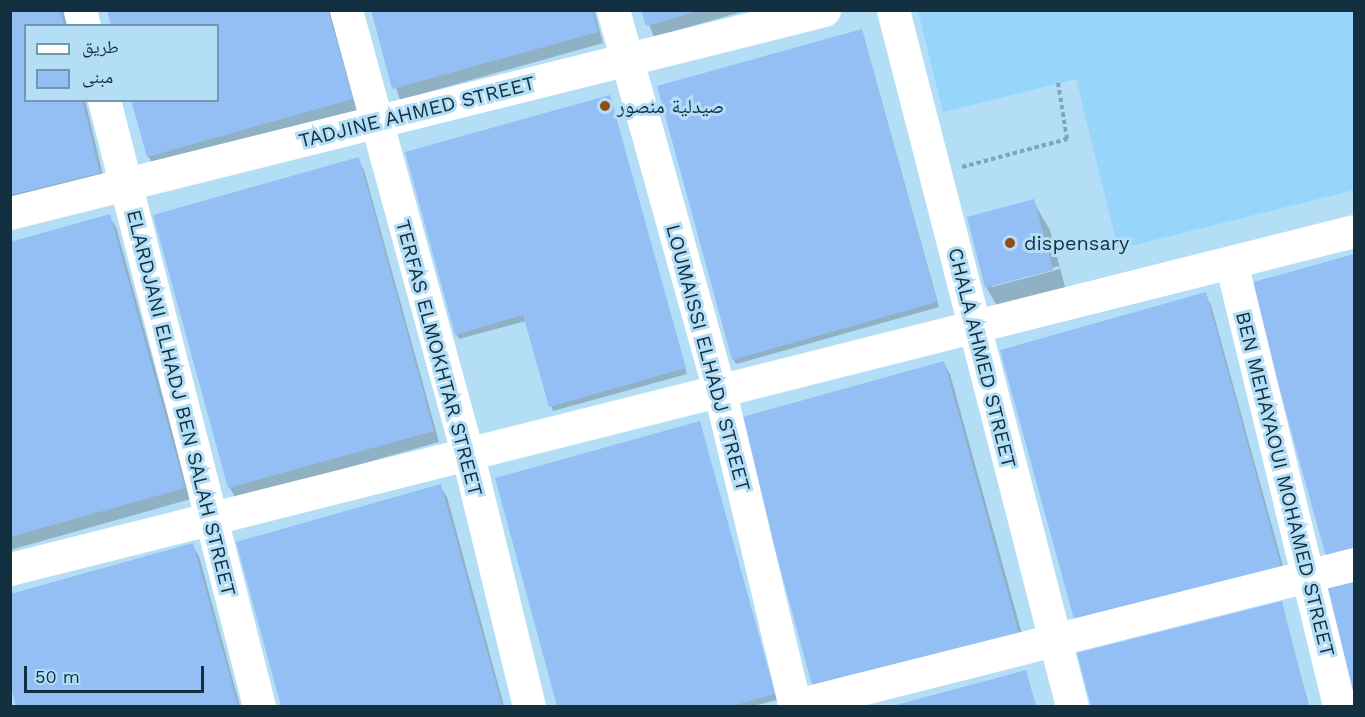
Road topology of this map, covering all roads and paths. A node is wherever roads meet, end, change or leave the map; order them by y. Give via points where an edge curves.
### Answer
1 (346, 10) edge
2 (612, 10) edge
3 (824, 10) edge
4 (893, 10) edge
5 (626, 60) junction
6 (1058, 83) dead end
7 (105, 102) edge
8 (374, 123) junction
9 (935, 175) junction
10 (125, 183) junction
11 (10, 213) edge
12 (1354, 231) edge
13 (1231, 262) junction
14 (974, 327) junction
15 (720, 392) junction
16 (468, 456) junction
17 (210, 517) junction
18 (1354, 564) edge
19 (10, 570) edge
20 (1307, 576) junction
21 (1055, 641) junction
22 (259, 706) edge
23 (529, 706) edge
24 (794, 706) edge
25 (1072, 706) edge
26 (1339, 706) edge

1 - 8 street, TERFAS ELMOKHTAR STREET
2 - 5 street, LOUMAISSI ELHADJ STREET
3 - 5 street, TADJINE AHMED STREET
4 - 9 street, CHALA AHMED STREET
5 - 8 street, TADJINE AHMED STREET
5 - 15 street, LOUMAISSI ELHADJ STREET
6 - 9 path via 1067,139
7 - 10 street, ELARDJANI ELHADJ BEN SALAH STREET
8 - 10 street, TADJINE AHMED STREET
8 - 16 street, TERFAS ELMOKHTAR STREET
9 - 14 street, CHALA AHMED STREET
10 - 11 street, TADJINE AHMED STREET
10 - 17 street, ELARDJANI ELHADJ BEN SALAH STREET
12 - 13 street
13 - 14 street
13 - 20 street, BEN MEHAYAOUI MOHAMED STREET
14 - 15 street
14 - 21 street, CHALA AHMED STREET
15 - 16 street
15 - 24 street, LOUMAISSI ELHADJ STREET
16 - 17 street
16 - 23 street, TERFAS ELMOKHTAR STREET
17 - 19 street
17 - 22 street, ELARDJANI ELHADJ BEN SALAH STREET
18 - 20 street
20 - 21 street
20 - 26 street, BEN MEHAYAOUI MOHAMED STREET
21 - 24 street
21 - 25 street, CHALA AHMED STREET

